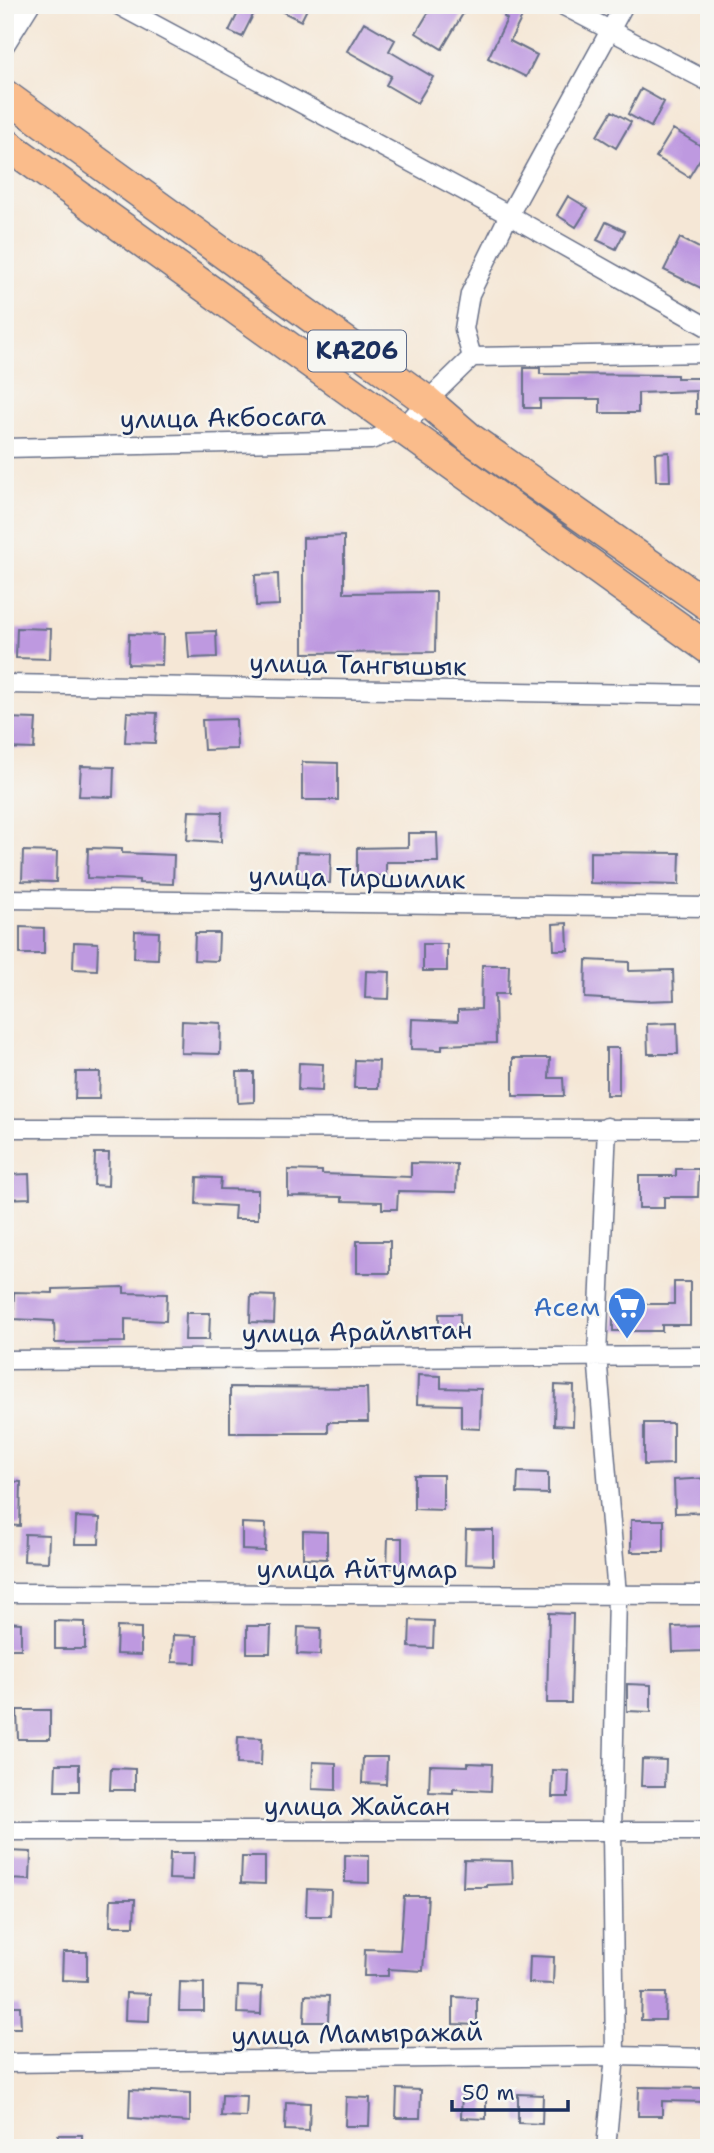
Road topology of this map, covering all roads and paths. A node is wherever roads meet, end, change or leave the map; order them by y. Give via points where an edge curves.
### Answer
1 (30, 5) edge
2 (118, 5) edge
3 (562, 5) edge
4 (624, 5) edge
5 (610, 31) junction
6 (5, 45) edge
7 (709, 82) edge
8 (5, 95) edge
9 (5, 143) edge
10 (509, 215) junction
11 (709, 328) edge
12 (709, 353) edge
13 (472, 357) junction
14 (427, 401) junction
15 (403, 428) junction
16 (5, 448) edge
17 (709, 606) edge
18 (709, 649) edge
19 (5, 684) edge
20 (709, 695) edge
21 (5, 899) edge
22 (709, 907) edge
23 (607, 1127) junction
24 (5, 1128) edge
25 (709, 1129) edge
26 (597, 1355) junction
27 (709, 1356) edge
28 (5, 1360) edge
29 (5, 1593) edge
30 (617, 1595) junction
31 (709, 1595) edge
32 (5, 1831) edge
33 (709, 1831) edge
34 (612, 1832) junction
35 (615, 2056) junction
36 (709, 2058) edge
37 (5, 2063) edge
38 (606, 2148) edge

1 - 6 street
2 - 10 street
3 - 5 street
4 - 5 street
5 - 7 street
5 - 10 street
8 - 14 highway, KАZ06
9 - 15 highway, KАZ06
10 - 11 street
10 - 13 street via 470,294 464,329
12 - 13 street
13 - 14 street, улица Акбосага
14 - 15 street, улица Акбосага
14 - 17 highway, KАZ06 via 471,439
15 - 16 street, улица Акбосага via 371,440
15 - 18 highway, KАZ06
19 - 20 street, улица Тангышык
21 - 22 street, улица Тиршилик
23 - 24 street
23 - 25 street
23 - 26 street
26 - 27 street, улица Арайлытан
26 - 28 street, улица Арайлытан
26 - 30 street
29 - 30 street, улица Айтумар
30 - 31 street, улица Айтумар
30 - 34 street
32 - 34 street, улица Жайсан
33 - 34 street, улица Жайсан
34 - 35 street
35 - 36 street, улица Мамыражай
35 - 37 street, улица Мамыражай
35 - 38 street

